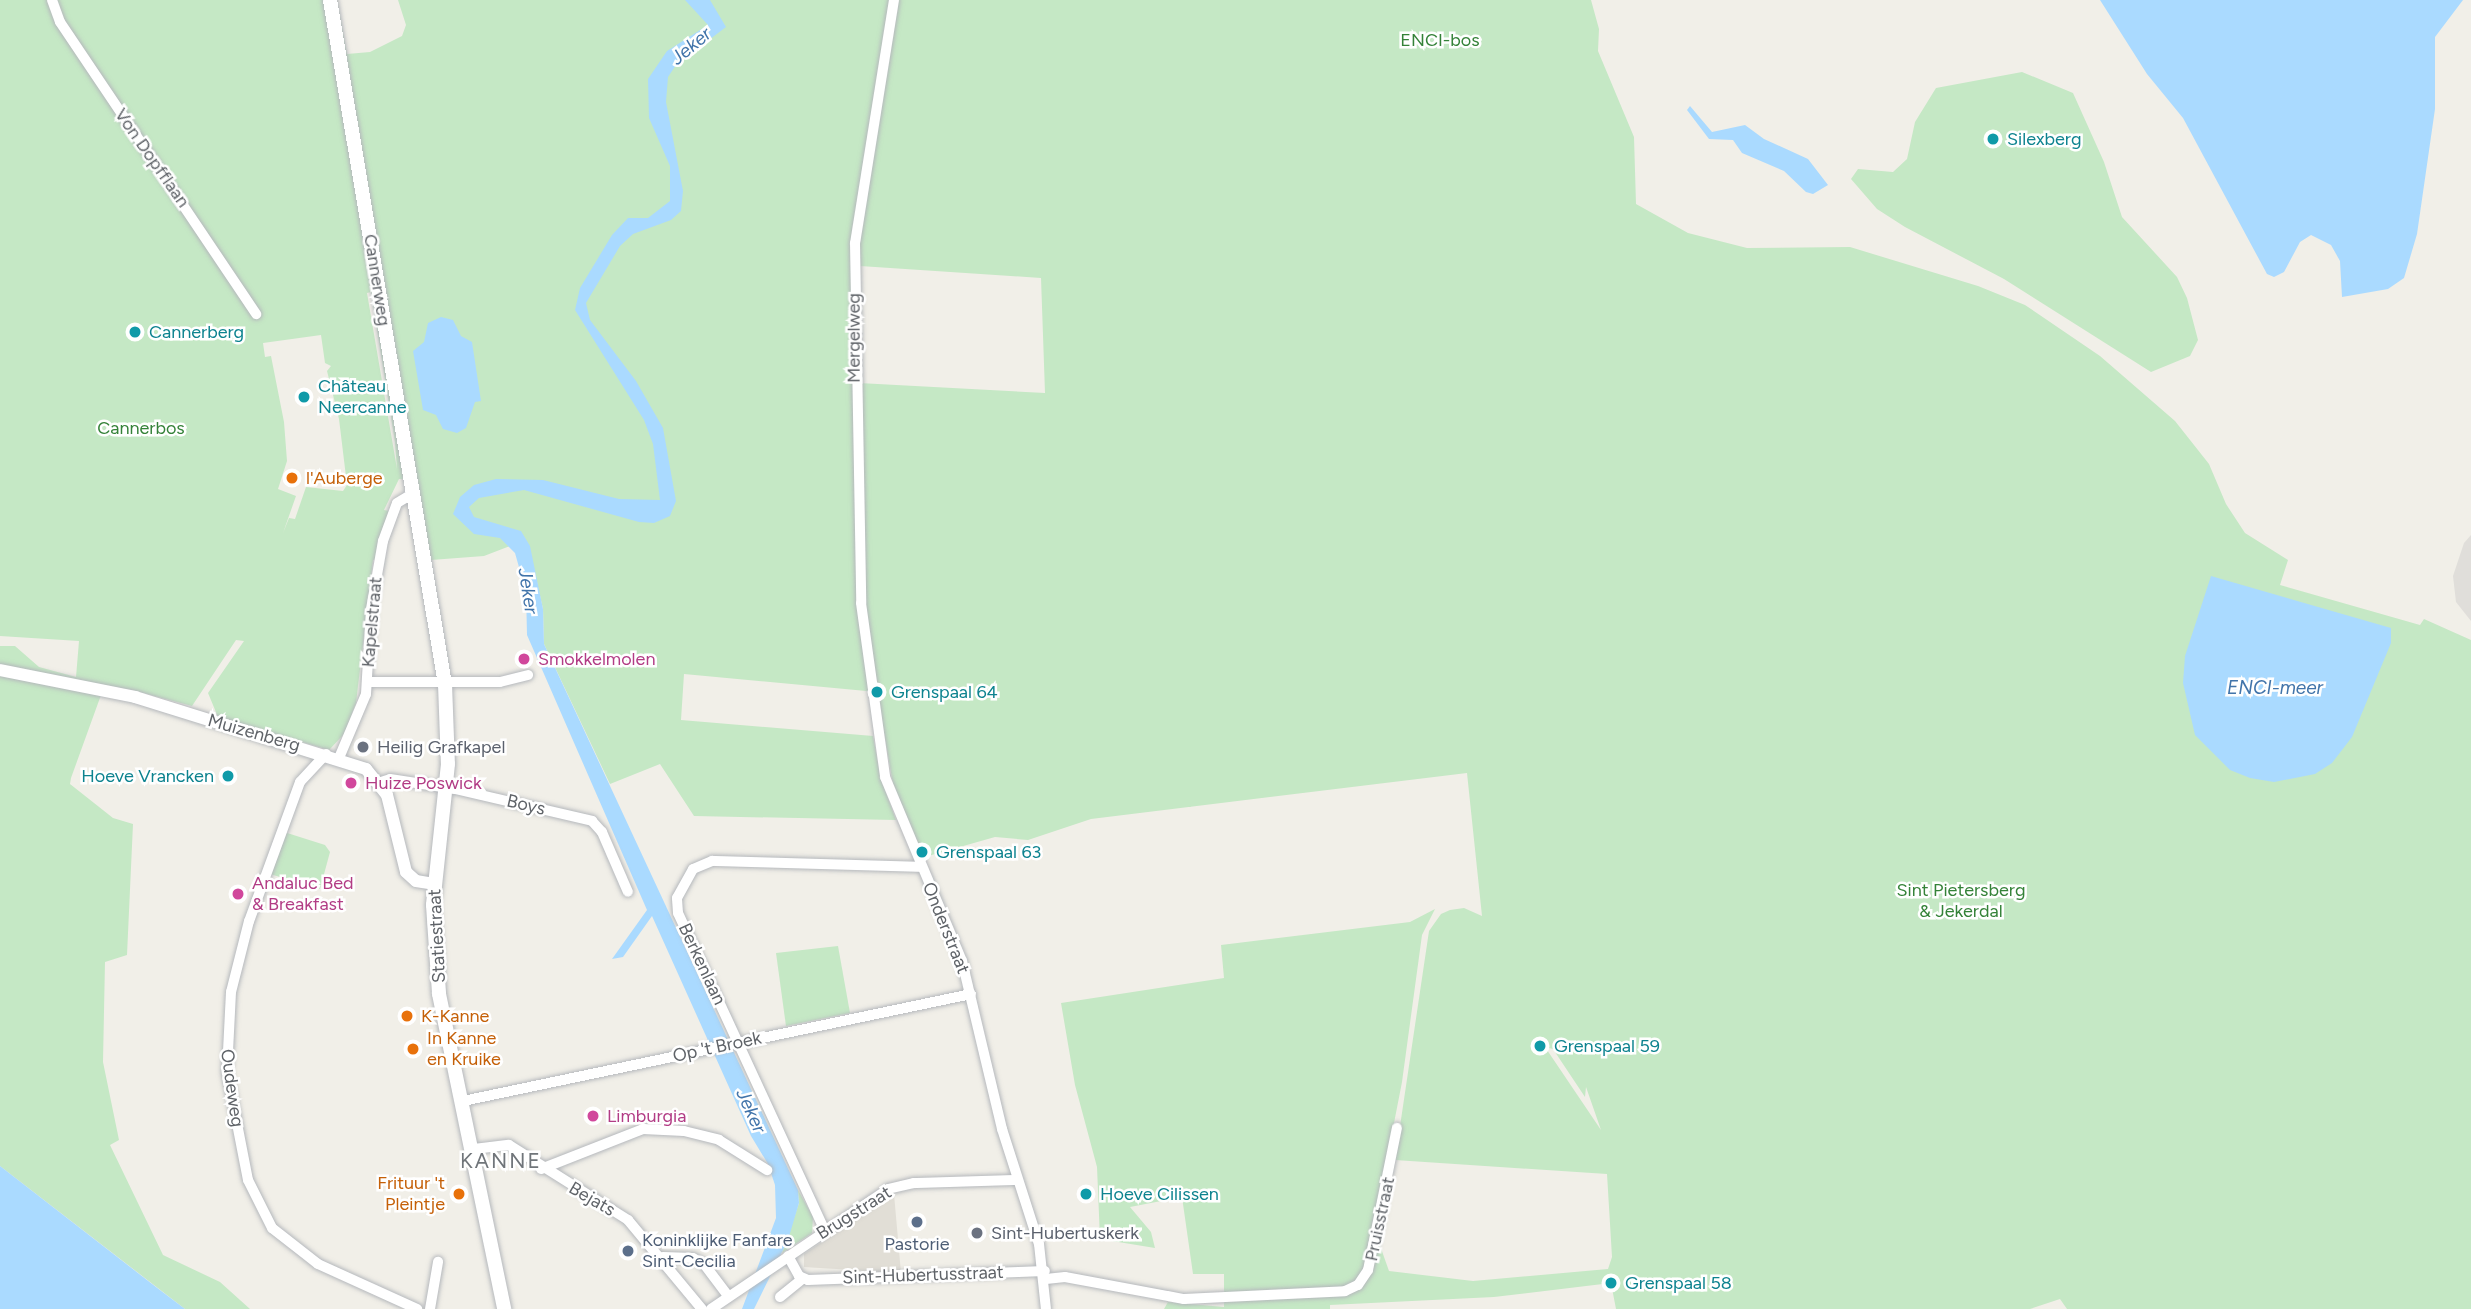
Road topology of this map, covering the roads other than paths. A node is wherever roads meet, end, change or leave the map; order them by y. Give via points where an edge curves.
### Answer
1 (52, 0) edge
2 (330, 0) edge
3 (894, 0) edge
4 (256, 314) dead end
5 (412, 494) junction
6 (423, 559) joint
7 (0, 670) edge
8 (528, 675) dead end
9 (870, 678) joint
10 (368, 681) junction
11 (445, 684) junction
12 (326, 754) junction
13 (340, 758) junction
14 (381, 782) junction
15 (446, 788) junction
16 (921, 867) junction
17 (434, 884) junction
18 (628, 892) dead end
19 (971, 994) junction
20 (737, 1044) junction
21 (463, 1101) junction
22 (1397, 1128) dead end
23 (474, 1149) junction
24 (541, 1169) junction
25 (767, 1170) dead end
26 (1017, 1180) junction
27 (825, 1231) junction
28 (788, 1256) junction
29 (663, 1257) junction
30 (438, 1262) dead end
31 (1045, 1275) junction
32 (802, 1279) junction
33 (729, 1297) junction
34 (780, 1297) dead end
35 (417, 1309) edge
36 (430, 1309) edge
37 (504, 1309) edge
38 (702, 1309) edge
39 (711, 1309) edge
40 (1046, 1309) edge

1 - 4 street, Von Dopfflaan via 60,22
2 - 5 main road, Cannerweg
3 - 9 street, Mergelweg via 860,188 853,275 857,518
5 - 6 main road, Cannerweg
5 - 10 street, Kapelstraat via 394,507 381,550
6 - 11 main road, Statiestraat
7 - 12 street, Muizenberg via 135,697
8 - 11 street
9 - 16 street, Onderstraat via 885,777
10 - 11 street
10 - 13 street, Kapelstraat via 364,705
11 - 15 main road, Statiestraat
12 - 13 street, Muizenberg
12 - 35 street, Oudeweg via 300,782 249,922 231,992 227,1072 248,1180 272,1228 318,1264
13 - 14 street, Muizenberg
14 - 15 street, Boys via 390,779
14 - 17 street via 393,811 405,872 416,881
15 - 17 main road, Statiestraat
15 - 18 street, Boys via 592,821 602,832
16 - 19 street, Onderstraat via 954,940
16 - 20 street, Berkenlaan via 712,861 694,869 677,898 678,913
17 - 21 main road, Statiestraat via 439,994
19 - 20 street, Op 't Broek
19 - 26 street, Onderstraat
20 - 21 street, Op 't Broek
20 - 27 street, Berkenlaan
21 - 23 main road, Statiestraat
22 - 31 street, Pruisstraat via 1368,1270 1357,1285 1345,1291 1184,1299
23 - 24 street, Bejats via 509,1145
23 - 37 main road, Statiestraat
24 - 25 street via 643,1129 684,1131 719,1140
24 - 29 street, Bejats via 628,1220
26 - 27 street, Brugstraat via 902,1185 876,1195
26 - 31 street, Onderstraat
27 - 28 street, Brugstraat
28 - 32 street
28 - 33 street, Brugstraat
29 - 33 street via 693,1258 704,1264
29 - 38 street, Bejats
30 - 36 street
31 - 32 street, Sint-Hubertusstraat
31 - 40 street, Onderstraat
32 - 34 street
33 - 39 street, Brugstraat

